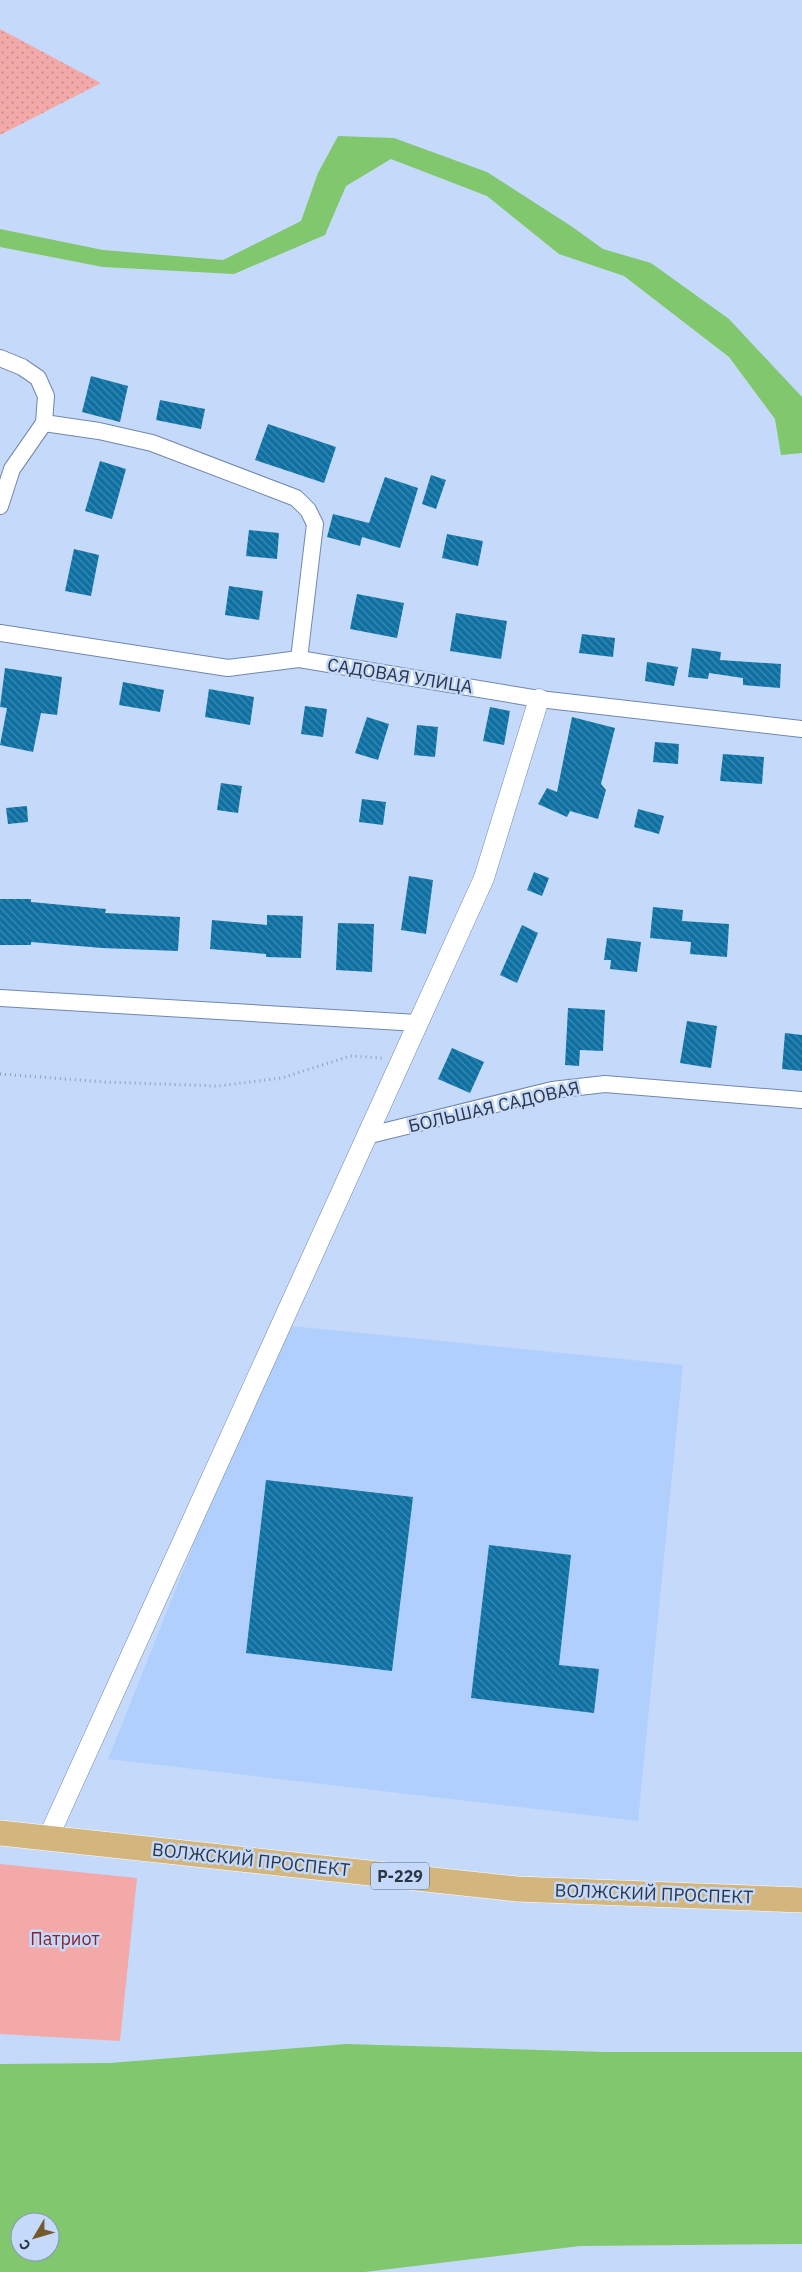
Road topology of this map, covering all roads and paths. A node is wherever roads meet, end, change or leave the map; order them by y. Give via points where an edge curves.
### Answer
1 (0, 358) edge
2 (44, 423) junction
3 (0, 506) edge
4 (0, 633) edge
5 (299, 659) junction
6 (539, 699) junction
7 (802, 729) edge
8 (0, 998) edge
9 (418, 1022) junction
10 (401, 1060) junction
11 (0, 1074) edge
12 (802, 1100) edge
13 (366, 1136) junction
14 (0, 1833) edge
15 (48, 1838) junction
16 (802, 1900) edge

1 - 2 street via 22,366 38,378 46,396
2 - 3 street via 12,469
2 - 5 street via 152,443 296,498 308,510 315,524
4 - 5 street, САДОВАЯ УЛИЦА via 228,668
5 - 6 street, САДОВАЯ УЛИЦА
6 - 7 street, САДОВАЯ УЛИЦА
6 - 9 street via 484,878
8 - 9 street
9 - 10 street
10 - 11 path via 350,1056 282,1078 218,1086
10 - 13 street
12 - 13 street, БОЛЬШАЯ САДОВАЯ via 605,1084 552,1090
13 - 15 street
14 - 15 main road, ВОЛЖСКИЙ ПРОСПЕКТ / Р-229
15 - 16 main road, ВОЛЖСКИЙ ПРОСПЕКТ / Р-229 via 517,1889

